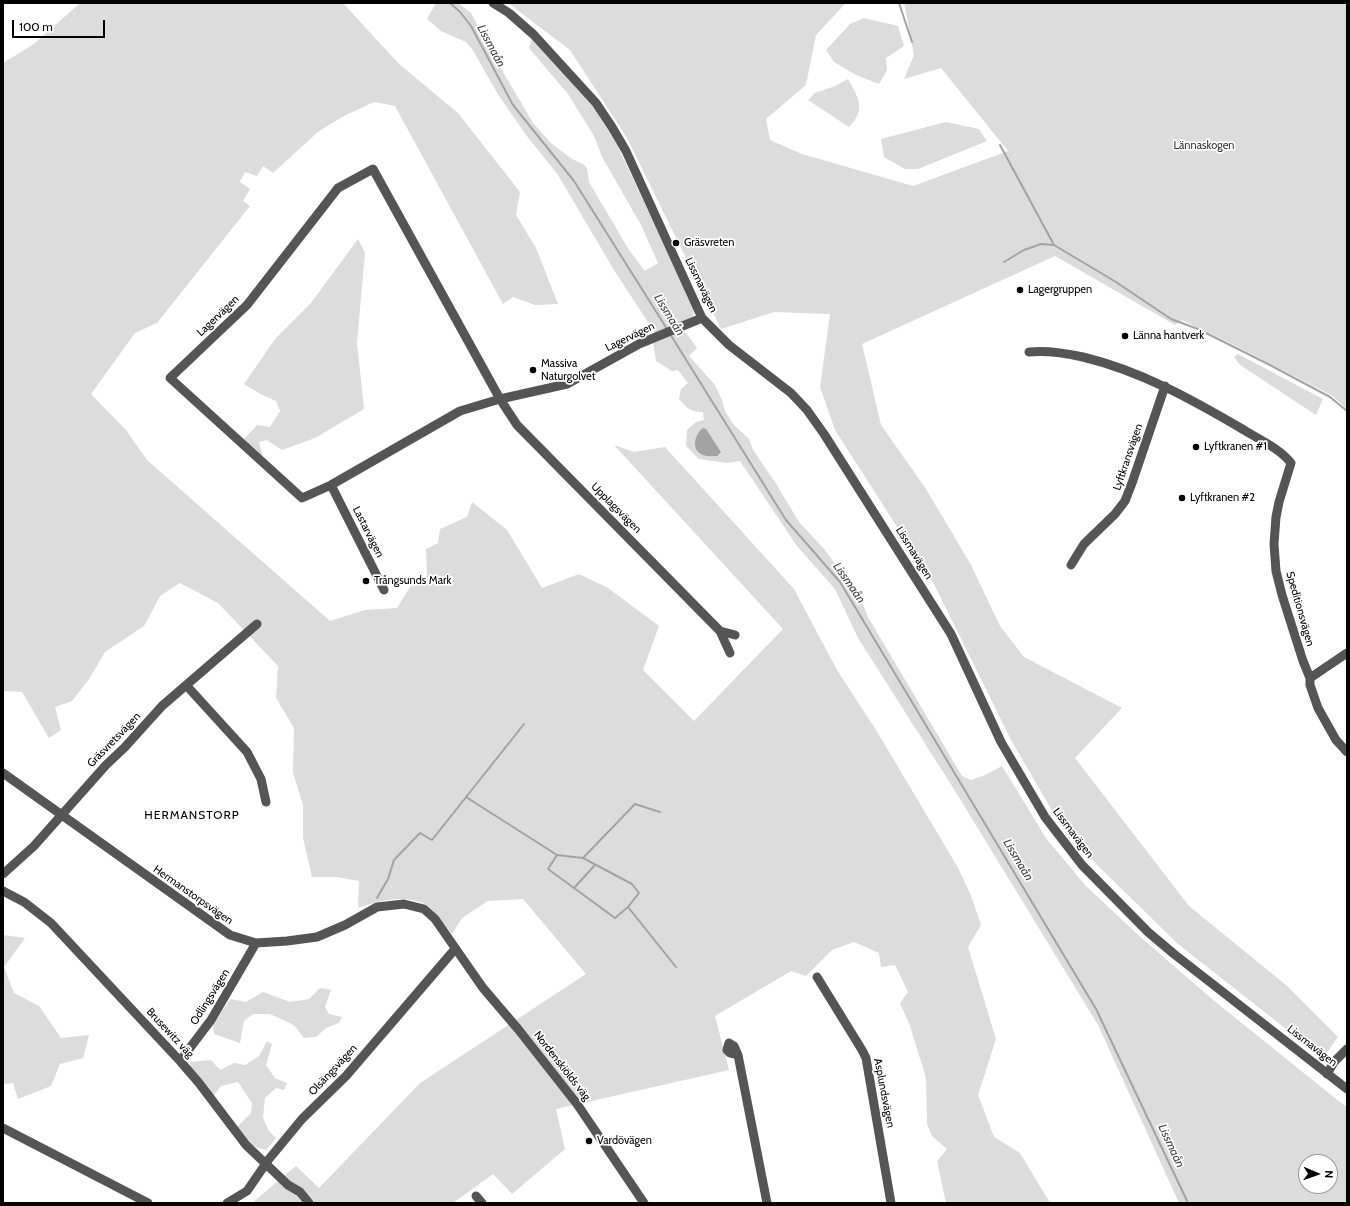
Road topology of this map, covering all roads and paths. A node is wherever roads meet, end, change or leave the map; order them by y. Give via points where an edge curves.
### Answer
1 (493, 3) edge
2 (702, 318) junction
3 (1029, 352) dead end
4 (1165, 386) junction
5 (500, 399) junction
6 (331, 485) junction
7 (1071, 565) dead end
8 (384, 590) dead end
9 (257, 624) dead end
10 (720, 631) junction
11 (735, 635) dead end
12 (1347, 653) edge
13 (730, 654) dead end
14 (1310, 678) junction
15 (186, 685) junction
16 (1347, 752) edge
17 (3, 773) edge
18 (266, 802) dead end
19 (62, 816) junction
20 (3, 874) edge
21 (3, 891) edge
22 (256, 943) junction
23 (455, 949) junction
24 (817, 977) dead end
25 (1347, 1049) edge
26 (738, 1055) dead end
27 (180, 1061) junction
28 (1327, 1074) junction
29 (1347, 1089) edge
30 (3, 1128) edge
31 (266, 1164) junction
32 (148, 1203) edge
33 (226, 1203) edge
34 (309, 1203) edge
35 (644, 1203) edge
36 (767, 1203) edge
37 (891, 1203) edge

1 - 2 street, Lissmavägen via 534,35 596,103 612,127 626,151
2 - 5 street, Lagervägen via 639,344 567,384
2 - 28 street, Lissmavägen via 729,345 808,410 951,634 1001,742 1041,810 1082,865 1148,932
3 - 4 street via 1042,350 1102,362
4 - 7 street, Lyftkransvägen via 1125,501 1084,544
4 - 14 street, Speditionsvägen via 1264,442 1291,463 1276,517 1276,571
5 - 6 street, Lagervägen via 460,411
5 - 6 street, Lagervägen via 373,169 338,188 246,305 170,378 302,498
5 - 10 street, Upplagsvägen via 517,425
6 - 8 street, Lastarvägen
9 - 15 street, Gräsvretsvägen
10 - 11 street
10 - 13 street
12 - 14 street
14 - 16 street, Speditionsvägen via 1318,708 1336,740
15 - 18 street via 247,752 261,779
15 - 19 street, Gräsvretsvägen via 162,706 106,765
17 - 19 street, Hermanstorpsvägen
19 - 20 street
19 - 22 street, Hermanstorpsvägen via 230,935
21 - 27 street, Brusewitz väg via 24,902 51,923
22 - 23 street, Hermanstorpsvägen via 317,937 377,907 404,904 424,909
22 - 27 street, Odlingsvägen via 211,1020
23 - 31 street, Olsängsvägen via 346,1076 302,1119
23 - 35 street, Nordenskiölds väg via 483,988 577,1104
24 - 37 street, Asplundsvägen via 866,1058
25 - 28 street via 1334,1062
26 - 36 street
27 - 31 street, Brusewitz väg via 246,1145
28 - 29 street, Lissmavägen
30 - 32 street
31 - 33 street, Olsängsvägen via 246,1191
31 - 34 street, Brusewitz väg via 288,1185 300,1192

